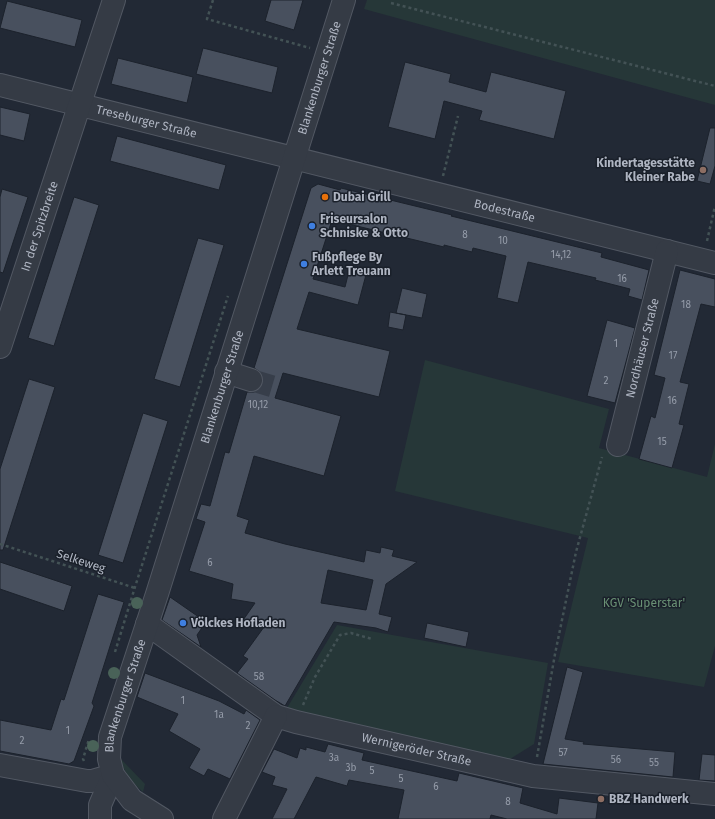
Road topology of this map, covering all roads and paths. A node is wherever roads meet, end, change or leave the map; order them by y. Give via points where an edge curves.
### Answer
1 (114, 0) edge
2 (213, 0) edge
3 (344, 0) edge
4 (391, 3) dead end
5 (328, 52) junction
6 (0, 85) edge
7 (715, 86) edge
8 (80, 105) junction
9 (458, 116) dead end
10 (294, 158) junction
11 (442, 178) dead end
12 (715, 206) edge
13 (706, 243) dead end
14 (667, 251) junction
15 (715, 263) edge
16 (230, 291) dead end
17 (0, 347) edge
18 (226, 372) junction
19 (251, 380) tunnel mouth
20 (618, 445) joint
21 (0, 544) edge
22 (135, 587) junction
23 (157, 594) junction
24 (147, 624) junction
25 (372, 639) dead end
26 (115, 654) dead end
27 (286, 719) junction
28 (90, 736) dead end
29 (0, 765) edge
30 (113, 775) junction
31 (533, 776) junction
32 (87, 781) junction
33 (715, 794) edge
34 (100, 819) edge
35 (162, 819) edge
36 (224, 819) edge

1 - 8 street, In der Spitzbreite
2 - 5 path via 207,19
3 - 5 street, Blankenburger Straße
4 - 7 path
5 - 10 street, Blankenburger Straße
6 - 8 street, Treseburger Straße
8 - 10 street, Treseburger Straße
8 - 17 street, In der Spitzbreite
9 - 11 path
10 - 14 street, Bodestraße
10 - 18 street, Blankenburger Straße
12 - 13 path
14 - 15 street, Bodestraße
14 - 20 street, Nordhäuser Straße
16 - 22 path, Blankenburger Straße
18 - 19 street
18 - 23 street, Blankenburger Straße
20 - 31 path via 606,443 576,552
21 - 22 path, Selkeweg
22 - 23 path, Selkeweg
22 - 26 path, Blankenburger Straße
23 - 24 street, Blankenburger Straße
24 - 27 street, Wernigeröder Straße
24 - 30 street, Blankenburger Straße via 110,737 108,748
25 - 27 path via 351,633 340,635
27 - 31 street, Wernigeröder Straße
27 - 36 street
28 - 32 path, Blankenburger Straße via 83,759
29 - 32 street
30 - 32 street
30 - 34 street via 100,805
30 - 35 street via 132,800
31 - 33 street, Wernigeröder Straße

